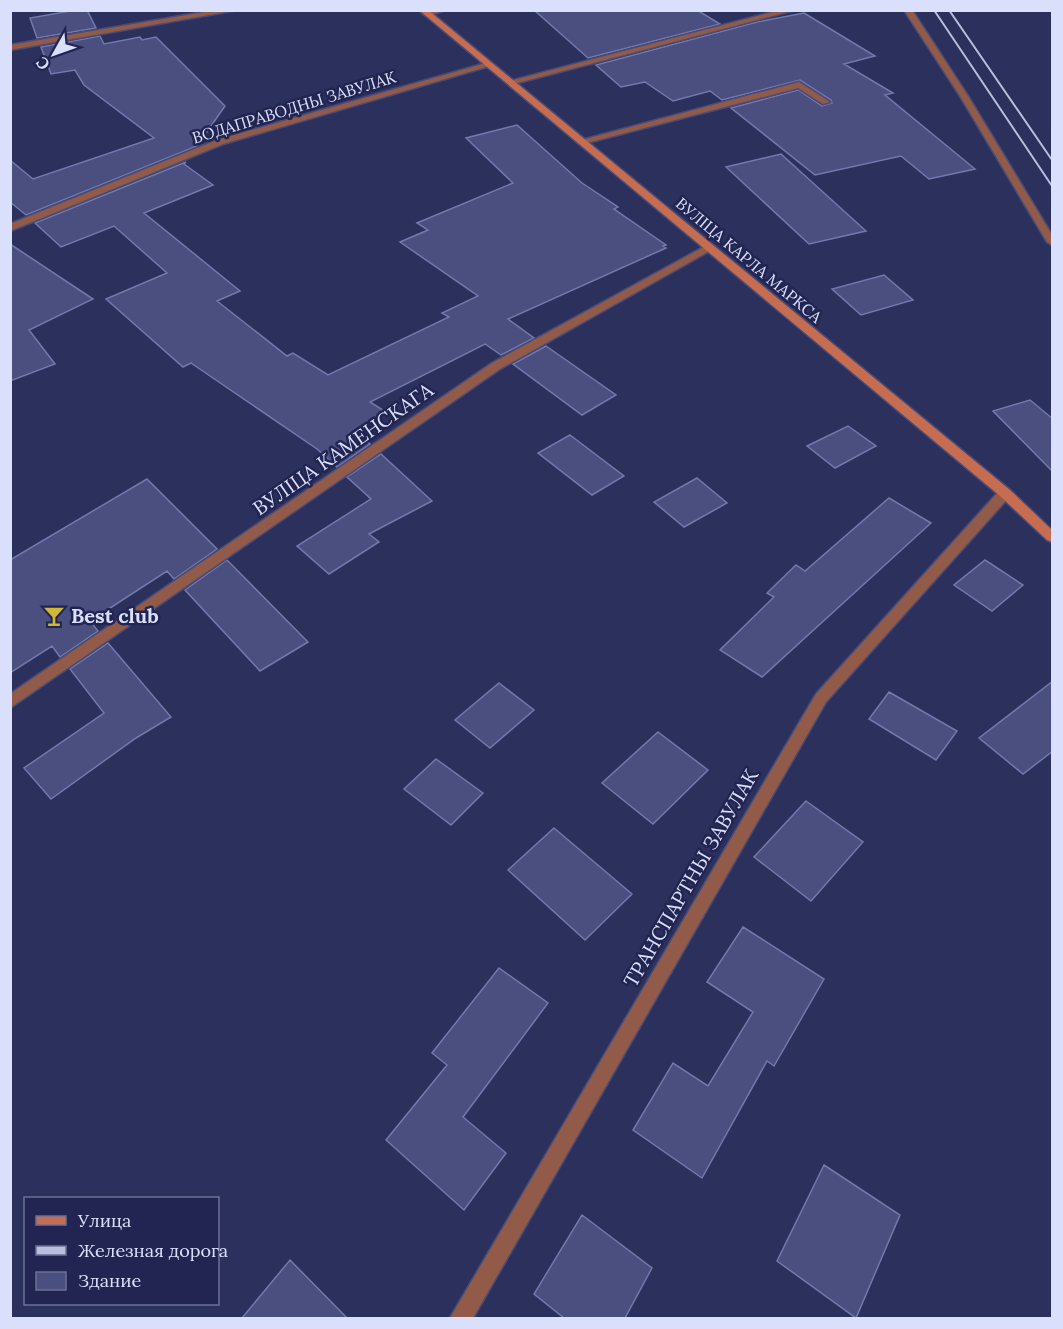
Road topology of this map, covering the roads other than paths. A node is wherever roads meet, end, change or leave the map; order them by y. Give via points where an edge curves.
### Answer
1 (233, 10) edge
2 (442, 10) edge
3 (791, 10) edge
4 (908, 10) edge
5 (425, 12) edge
6 (10, 48) edge
7 (489, 65) junction
8 (510, 82) junction
9 (826, 102) dead end
10 (583, 141) junction
11 (10, 228) edge
12 (1053, 242) edge
13 (709, 247) junction
14 (1005, 493) junction
15 (1053, 537) edge
16 (10, 702) edge
17 (461, 1318) edge

1 - 6 street
2 - 5 street
3 - 8 street
4 - 12 street
5 - 7 main road, ВУЛІЦА КАРЛА МАРКСА
7 - 8 main road, ВУЛІЦА КАРЛА МАРКСА
7 - 11 street, ВОДАПРАВОДНЫ ЗАВУЛАК via 220,142
8 - 10 main road, ВУЛІЦА КАРЛА МАРКСА
9 - 10 street via 799,85
10 - 13 main road, ВУЛІЦА КАРЛА МАРКСА
13 - 14 main road, ВУЛІЦА КАРЛА МАРКСА
13 - 16 street, ВУЛІЦА КАМЕНСКАГА via 496,366
14 - 15 main road, ВУЛІЦА КАРЛА МАРКСА
14 - 17 street, ТРАНСПАРТНЫ ЗАВУЛАК via 821,698

